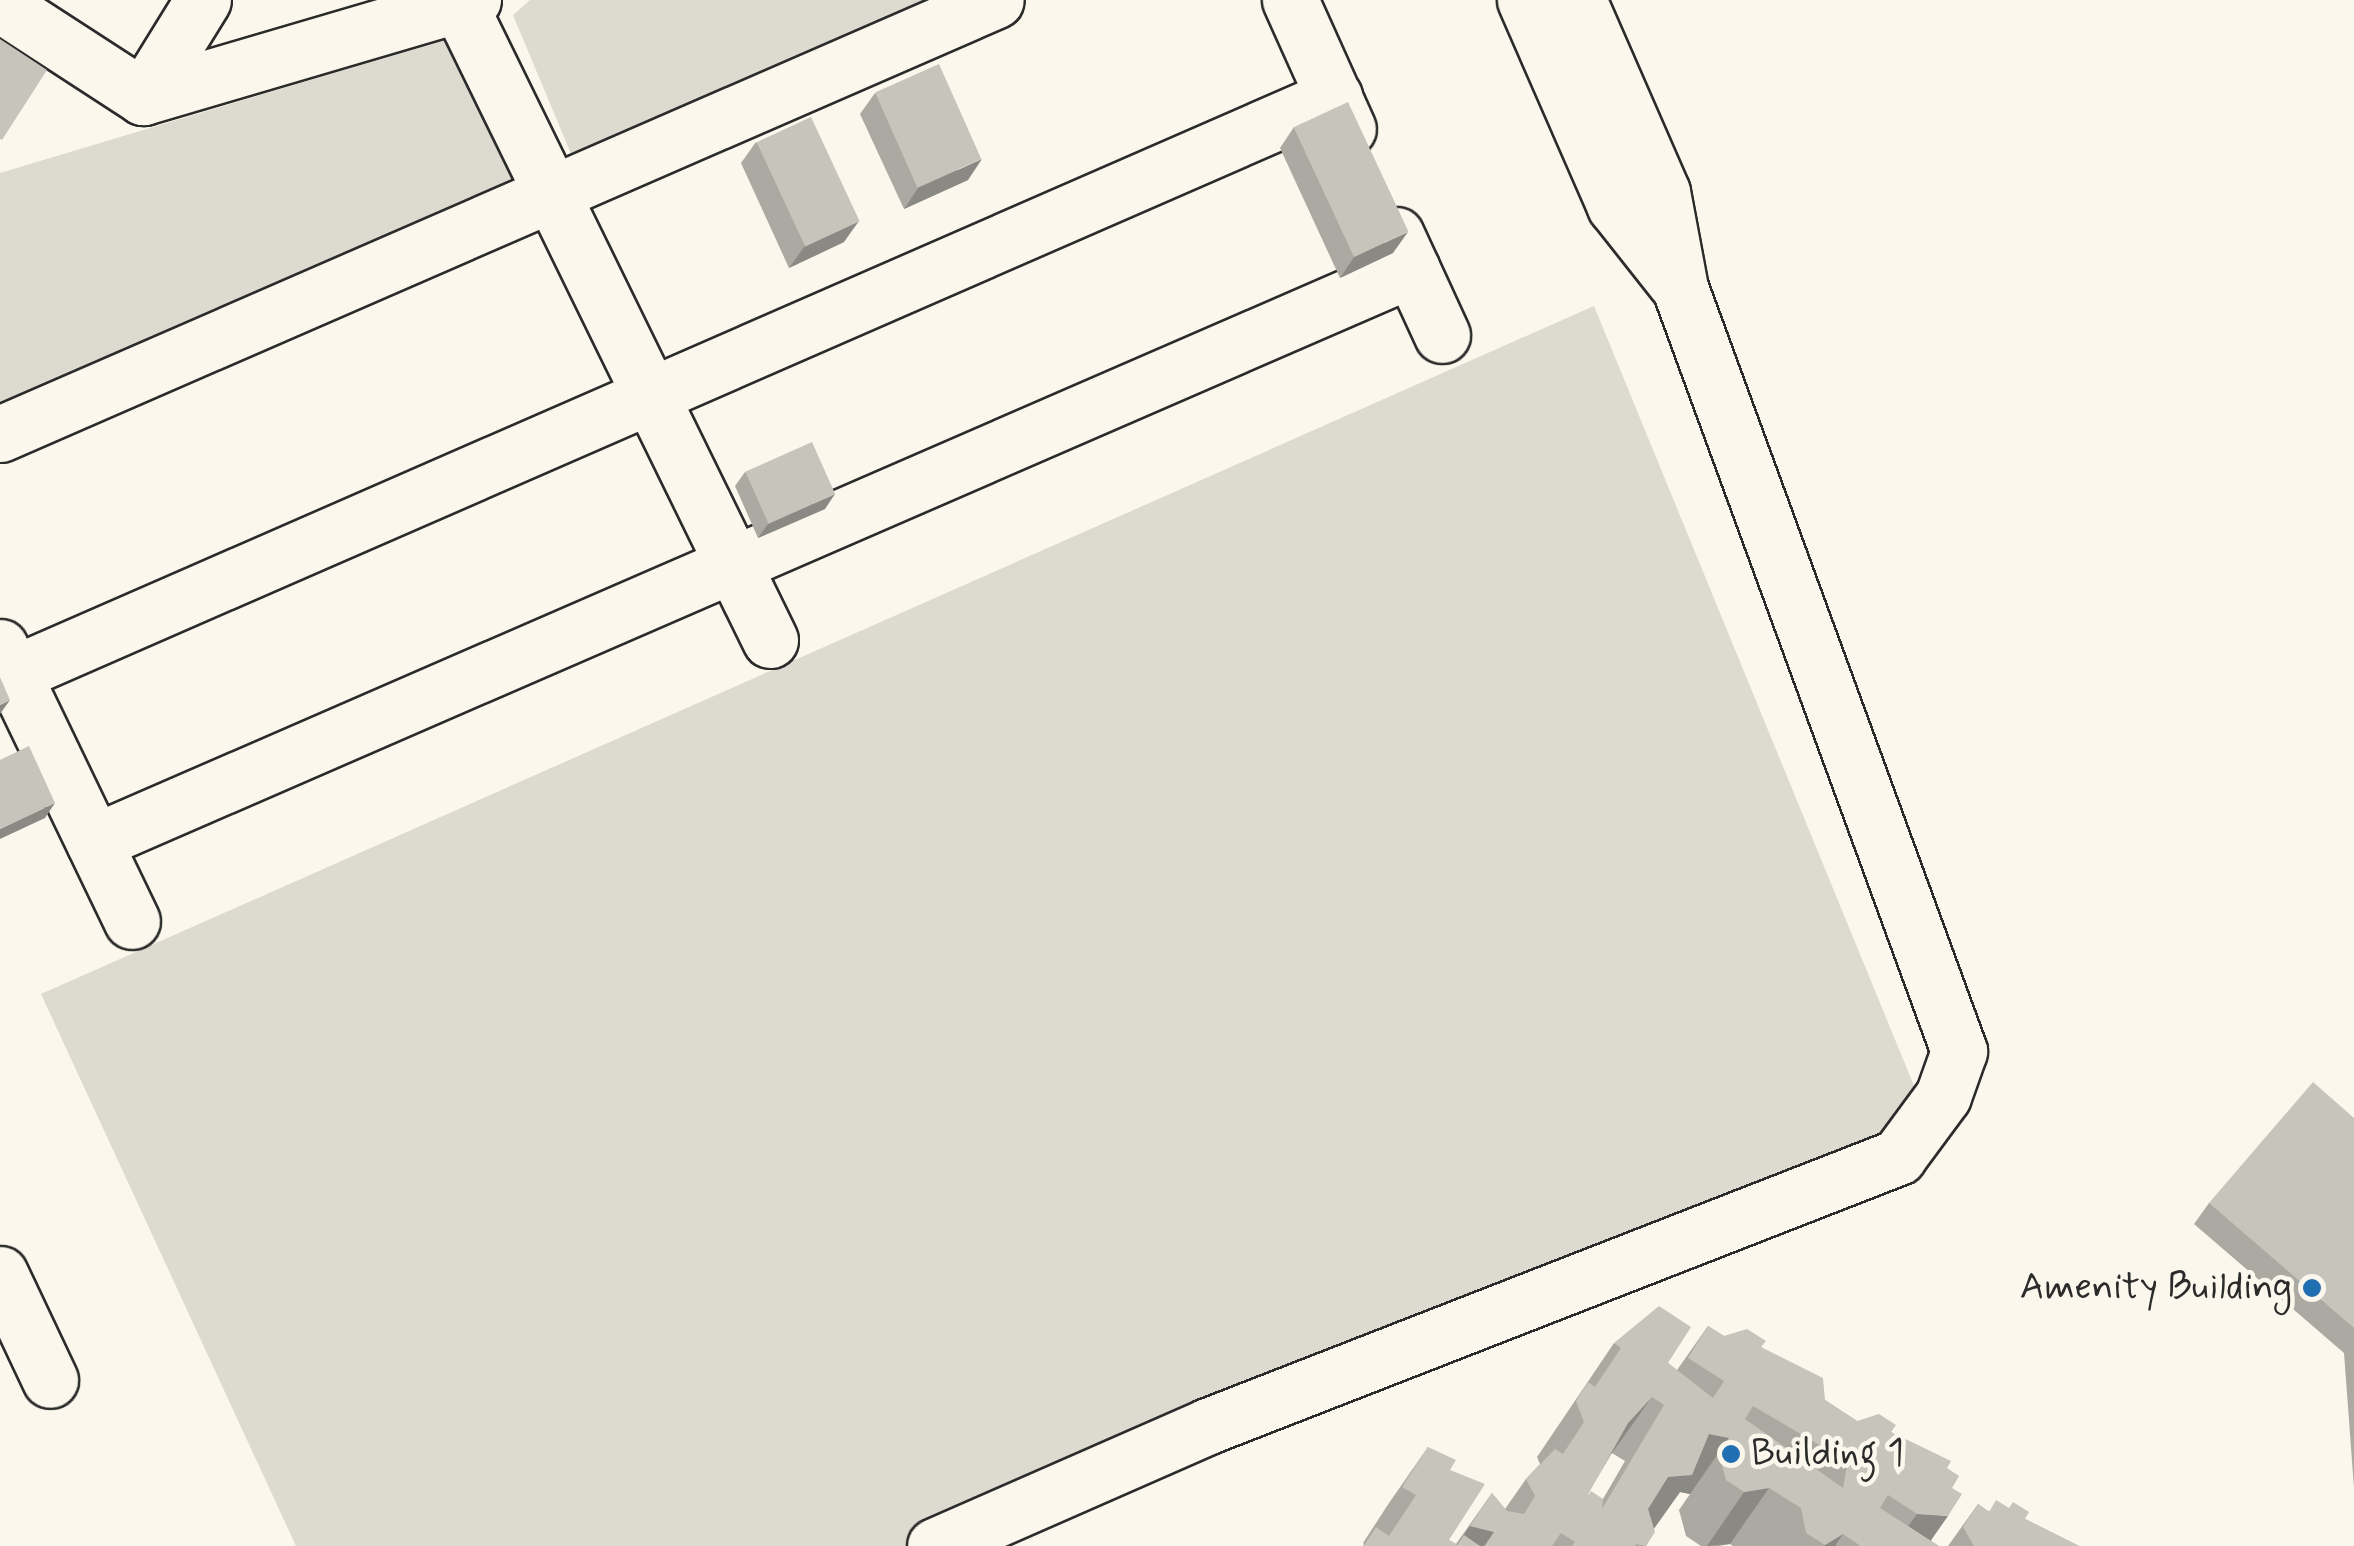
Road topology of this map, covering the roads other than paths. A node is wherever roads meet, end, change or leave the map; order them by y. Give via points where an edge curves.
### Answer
1 (203, 0) edge
2 (996, 0) edge
3 (1290, 0) edge
4 (1525, 0) edge
5 (1578, 0) edge
6 (466, 2) edge
7 (0, 4) edge
8 (143, 96) junction
9 (1334, 97) junction
10 (554, 196) junction
11 (1412, 269) junction
12 (1680, 288) junction
13 (1442, 336) dead end
14 (649, 392) junction
15 (0, 434) edge
16 (732, 562) junction
17 (770, 640) dead end
18 (7, 660) edge
19 (94, 842) junction
20 (132, 921) dead end
21 (0, 1274) edge
22 (50, 1380) dead end
23 (936, 1546) edge

1 - 8 street
2 - 10 street
3 - 9 street
4 - 12 street via 1616,206
5 - 12 street via 1662,192
6 - 8 street
6 - 10 street
7 - 8 street
9 - 11 street
9 - 14 street
10 - 14 street
10 - 15 street
11 - 13 street
11 - 16 street
12 - 23 street via 1958,1050 1931,1119 1898,1157 1208,1426
14 - 16 street
14 - 18 street
16 - 17 street
16 - 19 street
18 - 19 street
19 - 20 street
21 - 22 street

